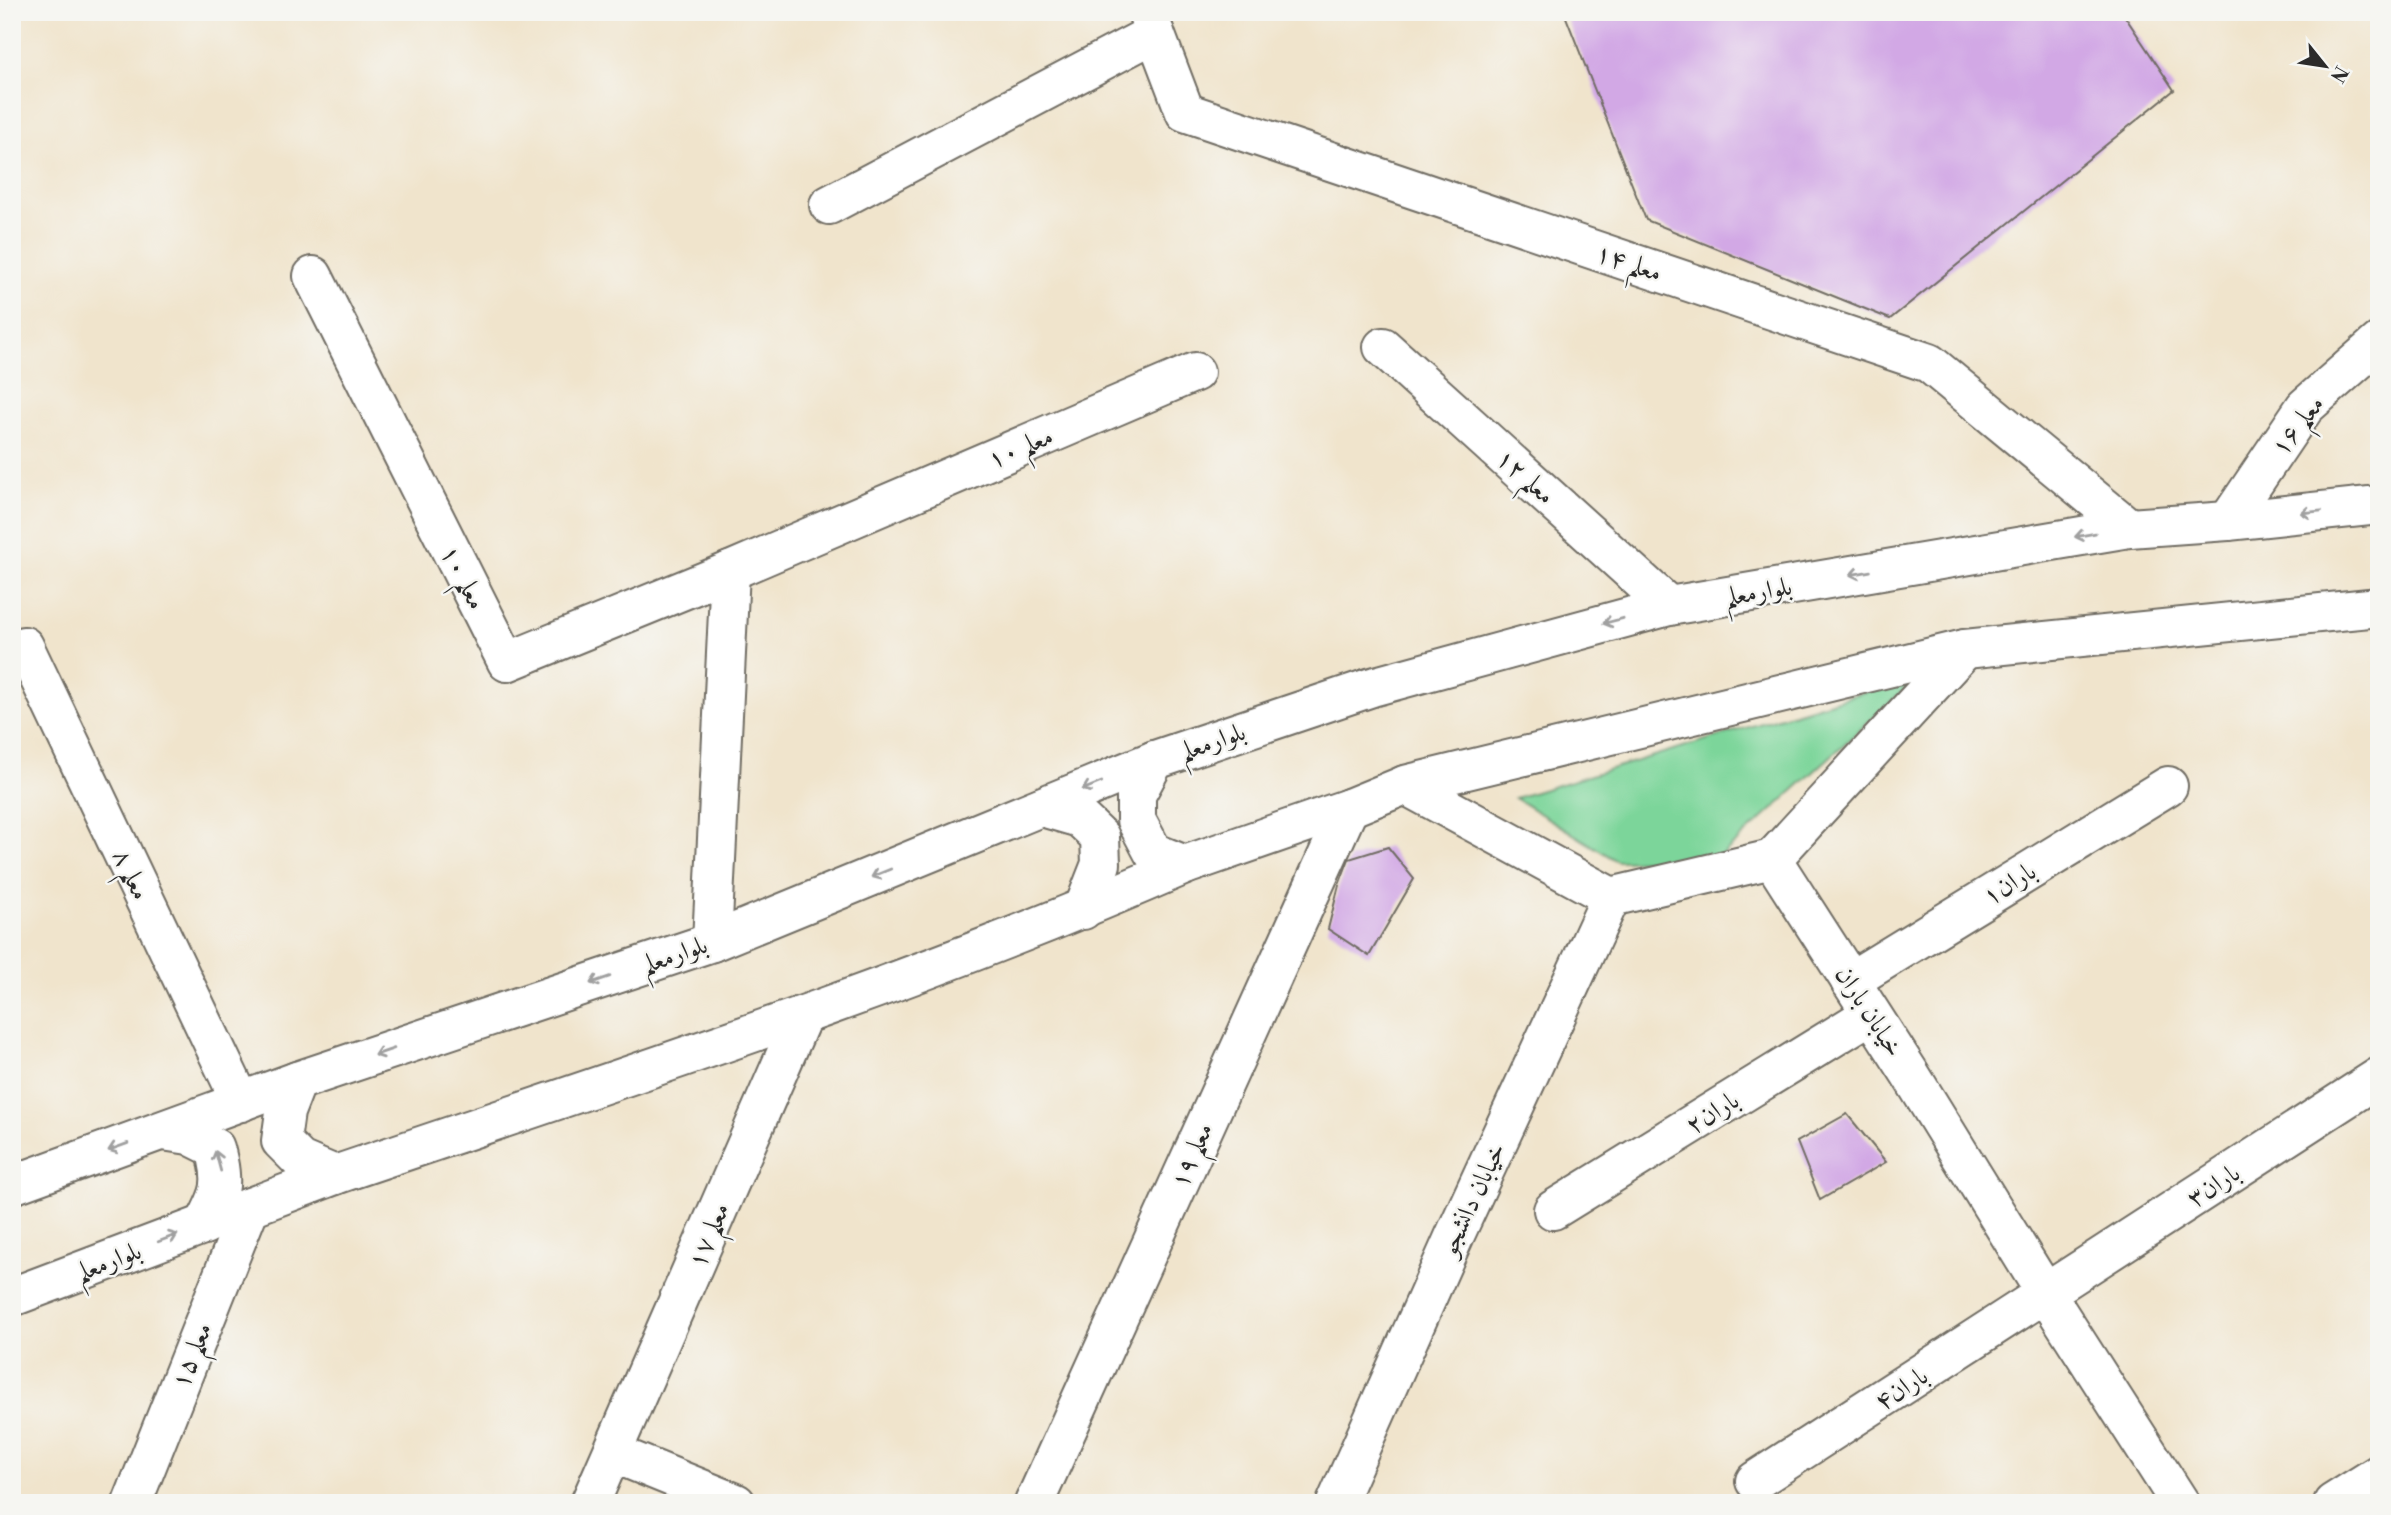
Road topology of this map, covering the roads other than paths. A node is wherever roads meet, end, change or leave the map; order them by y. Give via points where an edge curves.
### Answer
1 (1151, 23) edge
2 (829, 205) dead end
3 (313, 276) dead end
4 (2379, 342) edge
5 (1384, 346) dead end
6 (1195, 372) dead end
7 (2379, 505) edge
8 (2228, 521) junction
9 (2129, 527) junction
10 (730, 571) junction
11 (1669, 606) junction
12 (2379, 607) edge
13 (24, 646) dead end
14 (1965, 649) junction
15 (1155, 760) junction
16 (1405, 785) junction
17 (2168, 786) dead end
18 (1042, 807) junction
19 (1349, 808) junction
20 (1772, 859) junction
21 (1185, 865) junction
22 (1611, 897) junction
23 (1083, 910) junction
24 (712, 942) junction
25 (1850, 981) junction
26 (1871, 1014) junction
27 (802, 1017) junction
28 (2379, 1077) edge
29 (297, 1082) junction
30 (241, 1102) junction
31 (163, 1131) junction
32 (335, 1175) junction
33 (12, 1185) edge
34 (250, 1207) junction
35 (1553, 1210) dead end
36 (204, 1225) junction
37 (2046, 1294) junction
38 (12, 1297) edge
39 (613, 1453) junction
40 (2379, 1474) edge
41 (1755, 1482) dead end
42 (132, 1503) edge
43 (590, 1503) edge
44 (736, 1503) edge
45 (1034, 1503) edge
46 (1336, 1503) edge
47 (2180, 1503) edge
48 (2333, 1503) edge

1 - 2 street
1 - 9 street, معلم ۱۴ via 1185,112 1929,363
3 - 10 street, معلم ۱۰ via 507,662
4 - 8 street, معلم ۱۶ via 2305,407
5 - 11 street, معلم ۱۲
6 - 10 street, معلم ۱۰
7 -> 8 street, بلوارمعلم
8 - 9 street, بلوارمعلم
9 -> 11 street, بلوارمعلم
10 - 24 street
11 -> 15 street, بلوارمعلم via 1372,687
12 - 14 street, بلوارمعلم
13 - 30 street, معلم ۸
14 - 16 street, بلوارمعلم
14 - 20 street
15 -> 18 street, بلوارمعلم
15 - 21 street, بلوارمعلم via 1136,795 1136,820 1153,852
16 - 19 street, بلوارمعلم
16 - 22 street
17 - 25 street, باران۱
18 - 23 street via 1080,818 1100,837 1101,864
18 -> 24 street, بلوارمعلم
19 - 21 street, بلوارمعلم
19 - 45 street, معلم ۱۹
20 - 22 street
20 - 25 street, خیابان باران
21 - 23 street, بلوارمعلم
22 - 46 street, خیابان دانشجو
23 - 27 street, بلوارمعلم
24 -> 29 street, بلوارمعلم
25 - 26 street, خیابان باران
26 - 35 street, باران۲
26 - 37 street, خیابان باران
27 - 32 street, بلوارمعلم
27 - 39 street, معلم ۱۷
28 - 37 street, باران۳
29 - 30 street, بلوارمعلم
29 - 32 street via 285,1112 281,1141 299,1160
30 - 31 street, بلوارمعلم
31 -> 33 street, بلوارمعلم
36 -> 31 street via 218,1198 221,1172 215,1148
32 - 34 street, بلوارمعلم
34 - 36 street, بلوارمعلم
34 - 42 street, معلم ۱۵
38 -> 36 street, بلوارمعلم
37 - 41 street, باران۴
37 - 47 street, خیابان باران
39 - 43 street, معلم ۱۷
39 - 44 street
40 - 48 street

